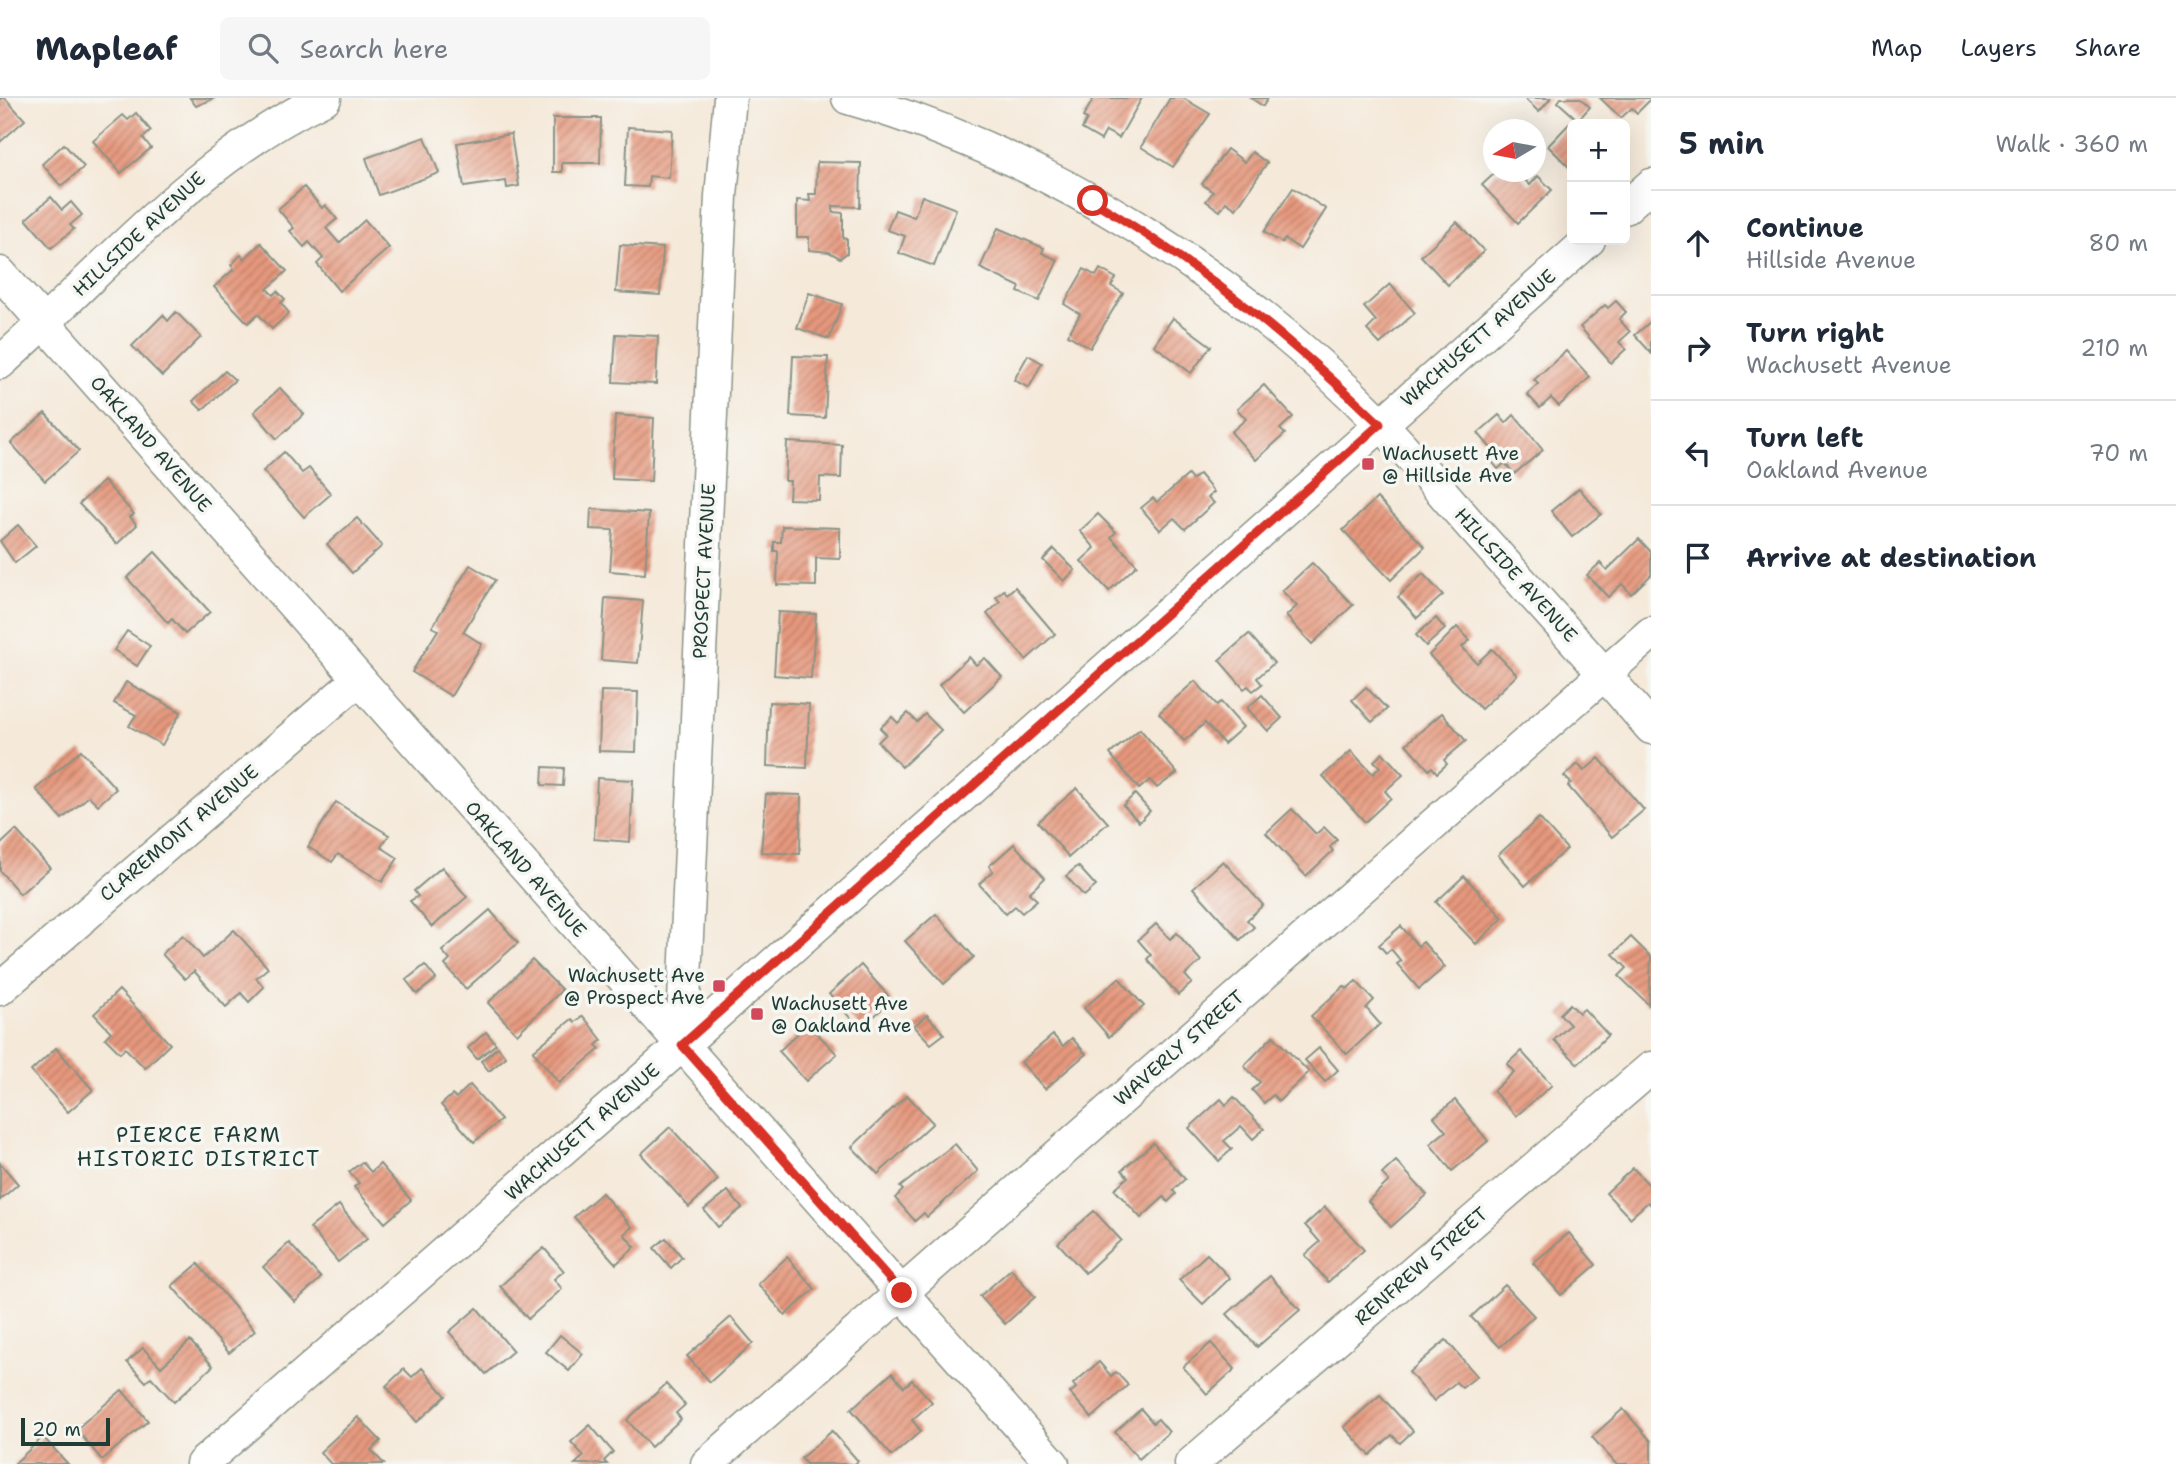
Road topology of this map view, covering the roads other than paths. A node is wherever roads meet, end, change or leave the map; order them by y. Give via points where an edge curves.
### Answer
1 (325, 98) edge
2 (730, 98) edge
3 (848, 98) edge
4 (1651, 185) edge
5 (1630, 204) edge
6 (1583, 245) edge
7 (0, 273) edge
8 (44, 323) junction
9 (0, 363) edge
10 (1380, 424) junction
11 (1651, 633) edge
12 (1604, 674) junction
13 (359, 679) junction
14 (1651, 729) edge
15 (0, 989) edge
16 (682, 1045) junction
17 (1651, 1068) edge
18 (902, 1293) junction
19 (202, 1464) edge
20 (707, 1464) edge
21 (1053, 1464) edge
22 (1191, 1464) edge

1 - 8 street, HILLSIDE AVENUE via 214,166 167,204
2 - 16 street, PROSPECT AVENUE via 721,195
3 - 10 street, HILLSIDE AVENUE via 906,116 1039,172 1128,222 1262,317
4 - 5 street
6 - 10 street, WACHUSETT AVENUE
7 - 8 street, OAKLAND AVENUE
8 - 9 street, HILLSIDE AVENUE
8 - 13 street, OAKLAND AVENUE
10 - 12 street, HILLSIDE AVENUE
10 - 16 street, WACHUSETT AVENUE
11 - 12 street, WAVERLY STREET
12 - 14 street, HILLSIDE AVENUE
12 - 18 street, WAVERLY STREET
13 - 15 street, CLAREMONT AVENUE
13 - 16 street, OAKLAND AVENUE
16 - 18 street, OAKLAND AVENUE
16 - 19 street, WACHUSETT AVENUE
17 - 22 street, RENFREW STREET
18 - 20 street, WAVERLY STREET
18 - 21 street, OAKLAND AVENUE

